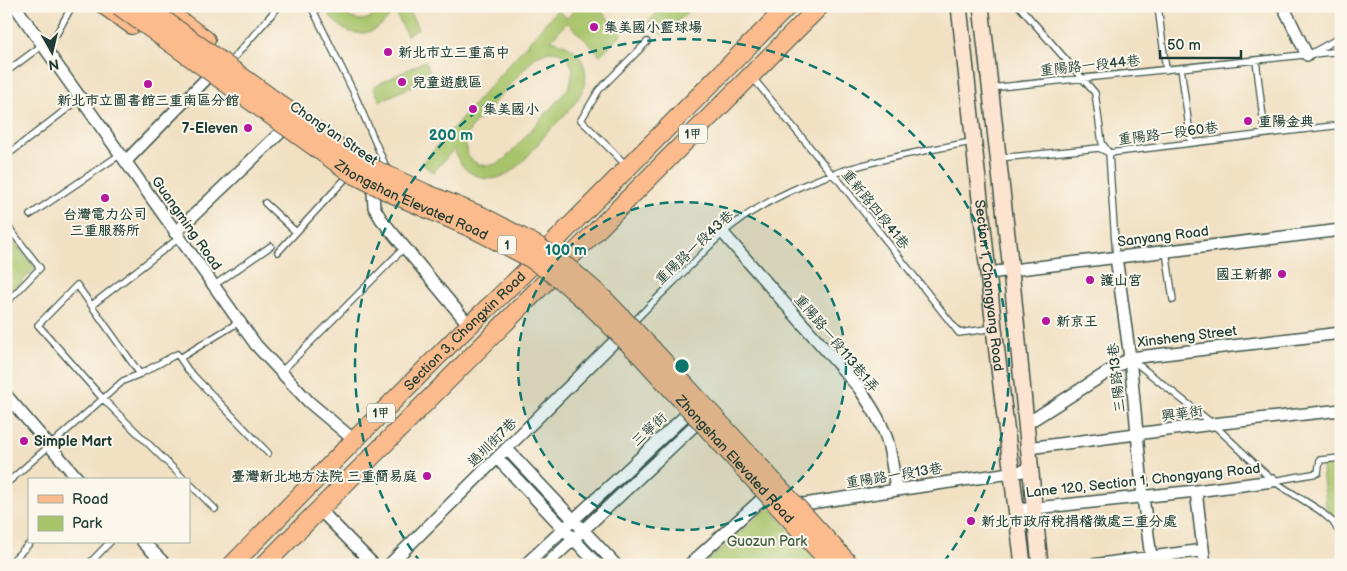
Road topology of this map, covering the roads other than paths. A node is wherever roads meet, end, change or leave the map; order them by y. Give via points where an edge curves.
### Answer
1 (72, 6) edge
2 (105, 6) edge
3 (118, 6) edge
4 (145, 6) edge
5 (279, 6) edge
6 (311, 6) edge
7 (788, 6) edge
8 (820, 6) edge
9 (959, 6) edge
10 (981, 6) edge
11 (1019, 6) edge
12 (1158, 6) edge
13 (1283, 6) edge
14 (169, 8) edge
15 (12, 9) edge
16 (1341, 37) edge
17 (647, 42) dead end
18 (43, 46) junction
19 (1341, 51) edge
20 (1307, 55) junction
21 (232, 60) junction
22 (1256, 60) junction
23 (1181, 68) junction
24 (1166, 70) junction
25 (6, 72) edge
26 (751, 75) junction
27 (207, 78) junction
28 (1082, 79) junction
29 (990, 88) junction
30 (81, 98) junction
31 (1341, 125) edge
32 (281, 132) junction
33 (1265, 134) junction
34 (974, 141) junction
35 (1191, 142) junction
36 (1109, 152) junction
37 (6, 156) edge
38 (123, 157) junction
39 (999, 158) junction
40 (386, 167) junction
41 (628, 167) junction
42 (830, 173) junction
43 (346, 178) junction
44 (374, 192) junction
45 (265, 203) dead end
46 (30, 215) dead end
47 (6, 224) edge
48 (1341, 230) edge
49 (296, 232) junction
50 (723, 233) junction
51 (177, 235) junction
52 (271, 246) dead end
53 (404, 248) junction
54 (549, 248) junction
55 (1166, 251) junction
56 (278, 252) dead end
57 (1116, 256) junction
58 (566, 261) junction
59 (533, 265) junction
60 (1011, 270) junction
61 (988, 273) junction
62 (551, 276) junction
63 (213, 286) junction
64 (1172, 300) dead end
65 (6, 303) edge
66 (92, 305) junction
67 (239, 322) junction
68 (469, 325) junction
69 (994, 328) junction
70 (621, 332) junction
71 (1341, 333) edge
72 (180, 358) junction
73 (1130, 358) junction
74 (281, 372) junction
75 (140, 374) junction
76 (6, 395) edge
77 (103, 399) junction
78 (707, 408) junction
79 (1341, 410) edge
80 (1026, 424) junction
81 (1213, 424) junction
82 (1137, 434) junction
83 (354, 440) junction
84 (49, 445) junction
85 (1028, 448) junction
86 (507, 449) junction
87 (268, 453) dead end
88 (497, 458) junction
89 (1341, 458) edge
90 (1030, 470) junction
91 (1012, 472) junction
92 (77, 478) edge
93 (183, 478) edge
94 (1273, 481) junction
95 (6, 484) edge
96 (190, 484) edge
97 (896, 489) junction
98 (1196, 491) junction
99 (1143, 497) junction
100 (786, 503) junction
101 (804, 504) junction
102 (1034, 508) junction
103 (215, 509) dead end
104 (319, 509) junction
105 (1017, 510) junction
106 (574, 519) junction
107 (806, 525) junction
108 (564, 529) junction
109 (583, 530) junction
110 (1341, 535) edge
111 (573, 539) junction
112 (29, 544) edge
113 (108, 544) edge
114 (145, 544) edge
115 (1203, 550) junction
116 (830, 560) edge
117 (1151, 561) edge
118 (370, 563) edge
119 (1100, 564) edge
120 (8, 565) edge
121 (88, 565) edge
122 (166, 565) edge
123 (232, 565) edge
124 (264, 565) edge
125 (389, 565) edge
126 (525, 565) edge
127 (546, 565) edge
128 (598, 565) edge
129 (616, 565) edge
130 (689, 565) edge
131 (842, 565) edge
132 (850, 565) edge
133 (1023, 565) edge
134 (1040, 565) edge
135 (1205, 565) edge

1 - 18 lane via 56,36
2 - 27 main road, Chong'an Street / 1
3 - 116 main road, Zhongshan Elevated Road / 1, bridge via 351,173 485,234 559,278 643,358
4 - 132 main road, Zhongshan Elevated Road / 1, bridge via 359,162 482,216 538,246 571,270 653,350
5 - 21 lane
6 - 40 lane
7 - 41 main road, 1甲
8 - 26 main road, 1甲
9 - 34 main road, Section 1, Chongyang Road
10 - 29 main road, Section 1, Chongyang Road
11 - 28 lane
12 - 24 lane
13 - 20 street
14 - 21 main road, Chong'an Street / 1
15 - 18 street, Guangming Road
16 - 20 lane
17 - 41 lane via 599,90 581,120
18 - 25 lane
18 - 30 street, Guangming Road
19 - 20 lane, 重陽路一段44巷
20 - 22 lane, 重陽路一段44巷
21 - 27 street
21 - 40 main road, Chong'an Street / 1 via 338,138
22 - 23 lane, 重陽路一段44巷
22 - 33 lane
23 - 24 lane, 重陽路一段44巷
23 - 35 lane
24 - 28 lane, 重陽路一段44巷
26 - 42 lane, 重新路四段41巷
26 - 58 main road, 1甲
27 - 32 main road, Chong'an Street / 1
27 - 38 street
28 - 29 lane, 重陽路一段44巷
28 - 36 lane via 1095,93 1102,144
29 - 39 main road, Section 1, Chongyang Road
30 - 37 lane
30 - 38 street, Guangming Road
31 - 33 lane, 重陽路一段60巷
32 - 43 main road, Chong'an Street / 1
32 - 51 street
33 - 35 lane, 重陽路一段60巷
34 - 42 lane, 重陽路一段43巷
34 - 61 main road, Section 1, Chongyang Road
35 - 36 lane, 重陽路一段60巷
36 - 39 lane, 重陽路一段60巷 via 1099,148
36 - 57 lane
38 - 46 lane
38 - 51 street, Guangming Road
39 - 60 main road, Section 1, Chongyang Road
40 - 44 lane
40 - 54 main road, Chong'an Street / 1 via 492,213
41 - 54 main road, 1甲
42 - 50 lane, 重陽路一段43巷 via 750,213
42 - 69 lane, 重新路四段41巷 via 959,333
43 - 44 main road, Chong'an Street / 1
43 - 49 lane
44 - 53 street via 374,207
44 - 59 main road, Chong'an Street / 1
45 - 49 lane
47 - 65 lane via 40,268
48 - 55 street, Sanyang Road
49 - 56 lane
50 - 70 lane, 重陽路一段43巷
50 - 97 street, 重陽路一段113巷1弄 via 859,388 882,426 889,445
51 - 63 street, Guangming Road
51 - 66 lane
52 - 63 lane
53 - 68 street
53 - 74 lane
54 - 58 main road, 1
54 - 59 main road, Section 3, Chongxin Road / 1甲
55 - 57 street, Sanyang Road
55 - 64 lane
57 - 60 street, Sanyang Road
57 - 73 street, 三陽路13巷
58 - 62 main road, Section 3, Chongxin Road / 1甲
58 - 70 main road, 1 via 618,311
59 - 62 main road, 1
59 - 68 main road, Section 3, Chongxin Road / 1甲
60 - 61 street, Sanyang Road
60 - 80 main road, Section 1, Chongyang Road
61 - 69 main road, Section 1, Chongyang Road
62 - 70 main road, 1 via 605,323
62 - 104 main road, Section 3, Chongxin Road / 1甲
63 - 67 street, Guangming Road
66 - 75 lane
66 - 77 lane via 77,285 38,324
67 - 72 lane
67 - 74 street, Guangming Road
68 - 83 main road, Section 3, Chongxin Road / 1甲
69 - 91 main road, Section 1, Chongyang Road
70 - 78 main road, 1
70 - 86 street, 過圳街7巷
71 - 73 street, Xinsheng Street
72 - 75 lane via 177,354
72 - 87 lane
73 - 80 street, Xinsheng Street
73 - 81 lane
73 - 82 street, 三陽路13巷
74 - 83 street, Guangming Road via 309,402
75 - 77 lane via 123,381
76 - 84 street
77 - 84 lane
77 - 93 lane
78 - 100 main road, 1
78 - 106 street, 三寧街 via 686,415
78 - 109 street, 三寧街 via 695,425
79 - 81 street, 興華街
80 - 85 main road, Section 1, Chongyang Road
81 - 82 street, 興華街
81 - 94 lane
82 - 85 street, 興華街
82 - 99 street, 三陽路13巷
83 - 123 main road, Section 3, Chongxin Road / 1甲
84 - 92 street
84 - 95 lane
85 - 90 main road, Section 1, Chongyang Road
86 - 88 street, 過圳街7巷
86 - 106 street
88 - 108 street
88 - 125 street, 過圳街7巷
89 - 94 lane via 1320,460 1318,474
90 - 91 street, 重陽路一段13巷
90 - 102 main road, Section 1, Chongyang Road
91 - 97 street, 重陽路一段13巷
91 - 105 main road, Section 1, Chongyang Road
94 - 98 street, Lane 120, Section 1, Chongyang Road
94 - 110 lane via 1319,510
96 - 103 lane
97 - 101 street, 重陽路一段13巷
98 - 99 street, Lane 120, Section 1, Chongyang Road
98 - 115 street
99 - 102 street, Lane 120, Section 1, Chongyang Road
99 - 117 street, 三陽路13巷
100 - 101 street, 重陽路一段13巷
100 - 107 main road, 1
100 - 130 street, 重陽路一段13巷 via 763,498
101 - 107 main road via 799,509
102 - 105 street, Lane 120, Section 1, Chongyang Road
102 - 134 main road, Section 1, Chongyang Road
104 - 118 street
104 - 124 main road, Section 3, Chongxin Road / 1甲
105 - 133 main road, Section 1, Chongyang Road
106 - 108 street, 三寧街
106 - 109 street
107 - 116 main road, 1
108 - 111 street
108 - 126 street, 三寧街
109 - 111 street, 三寧街
109 - 129 street
111 - 127 street, 三寧街
111 - 128 street
112 - 120 lane
113 - 121 lane
114 - 122 street
115 - 117 street
115 - 135 street
116 - 131 main road, 1
117 - 119 street

